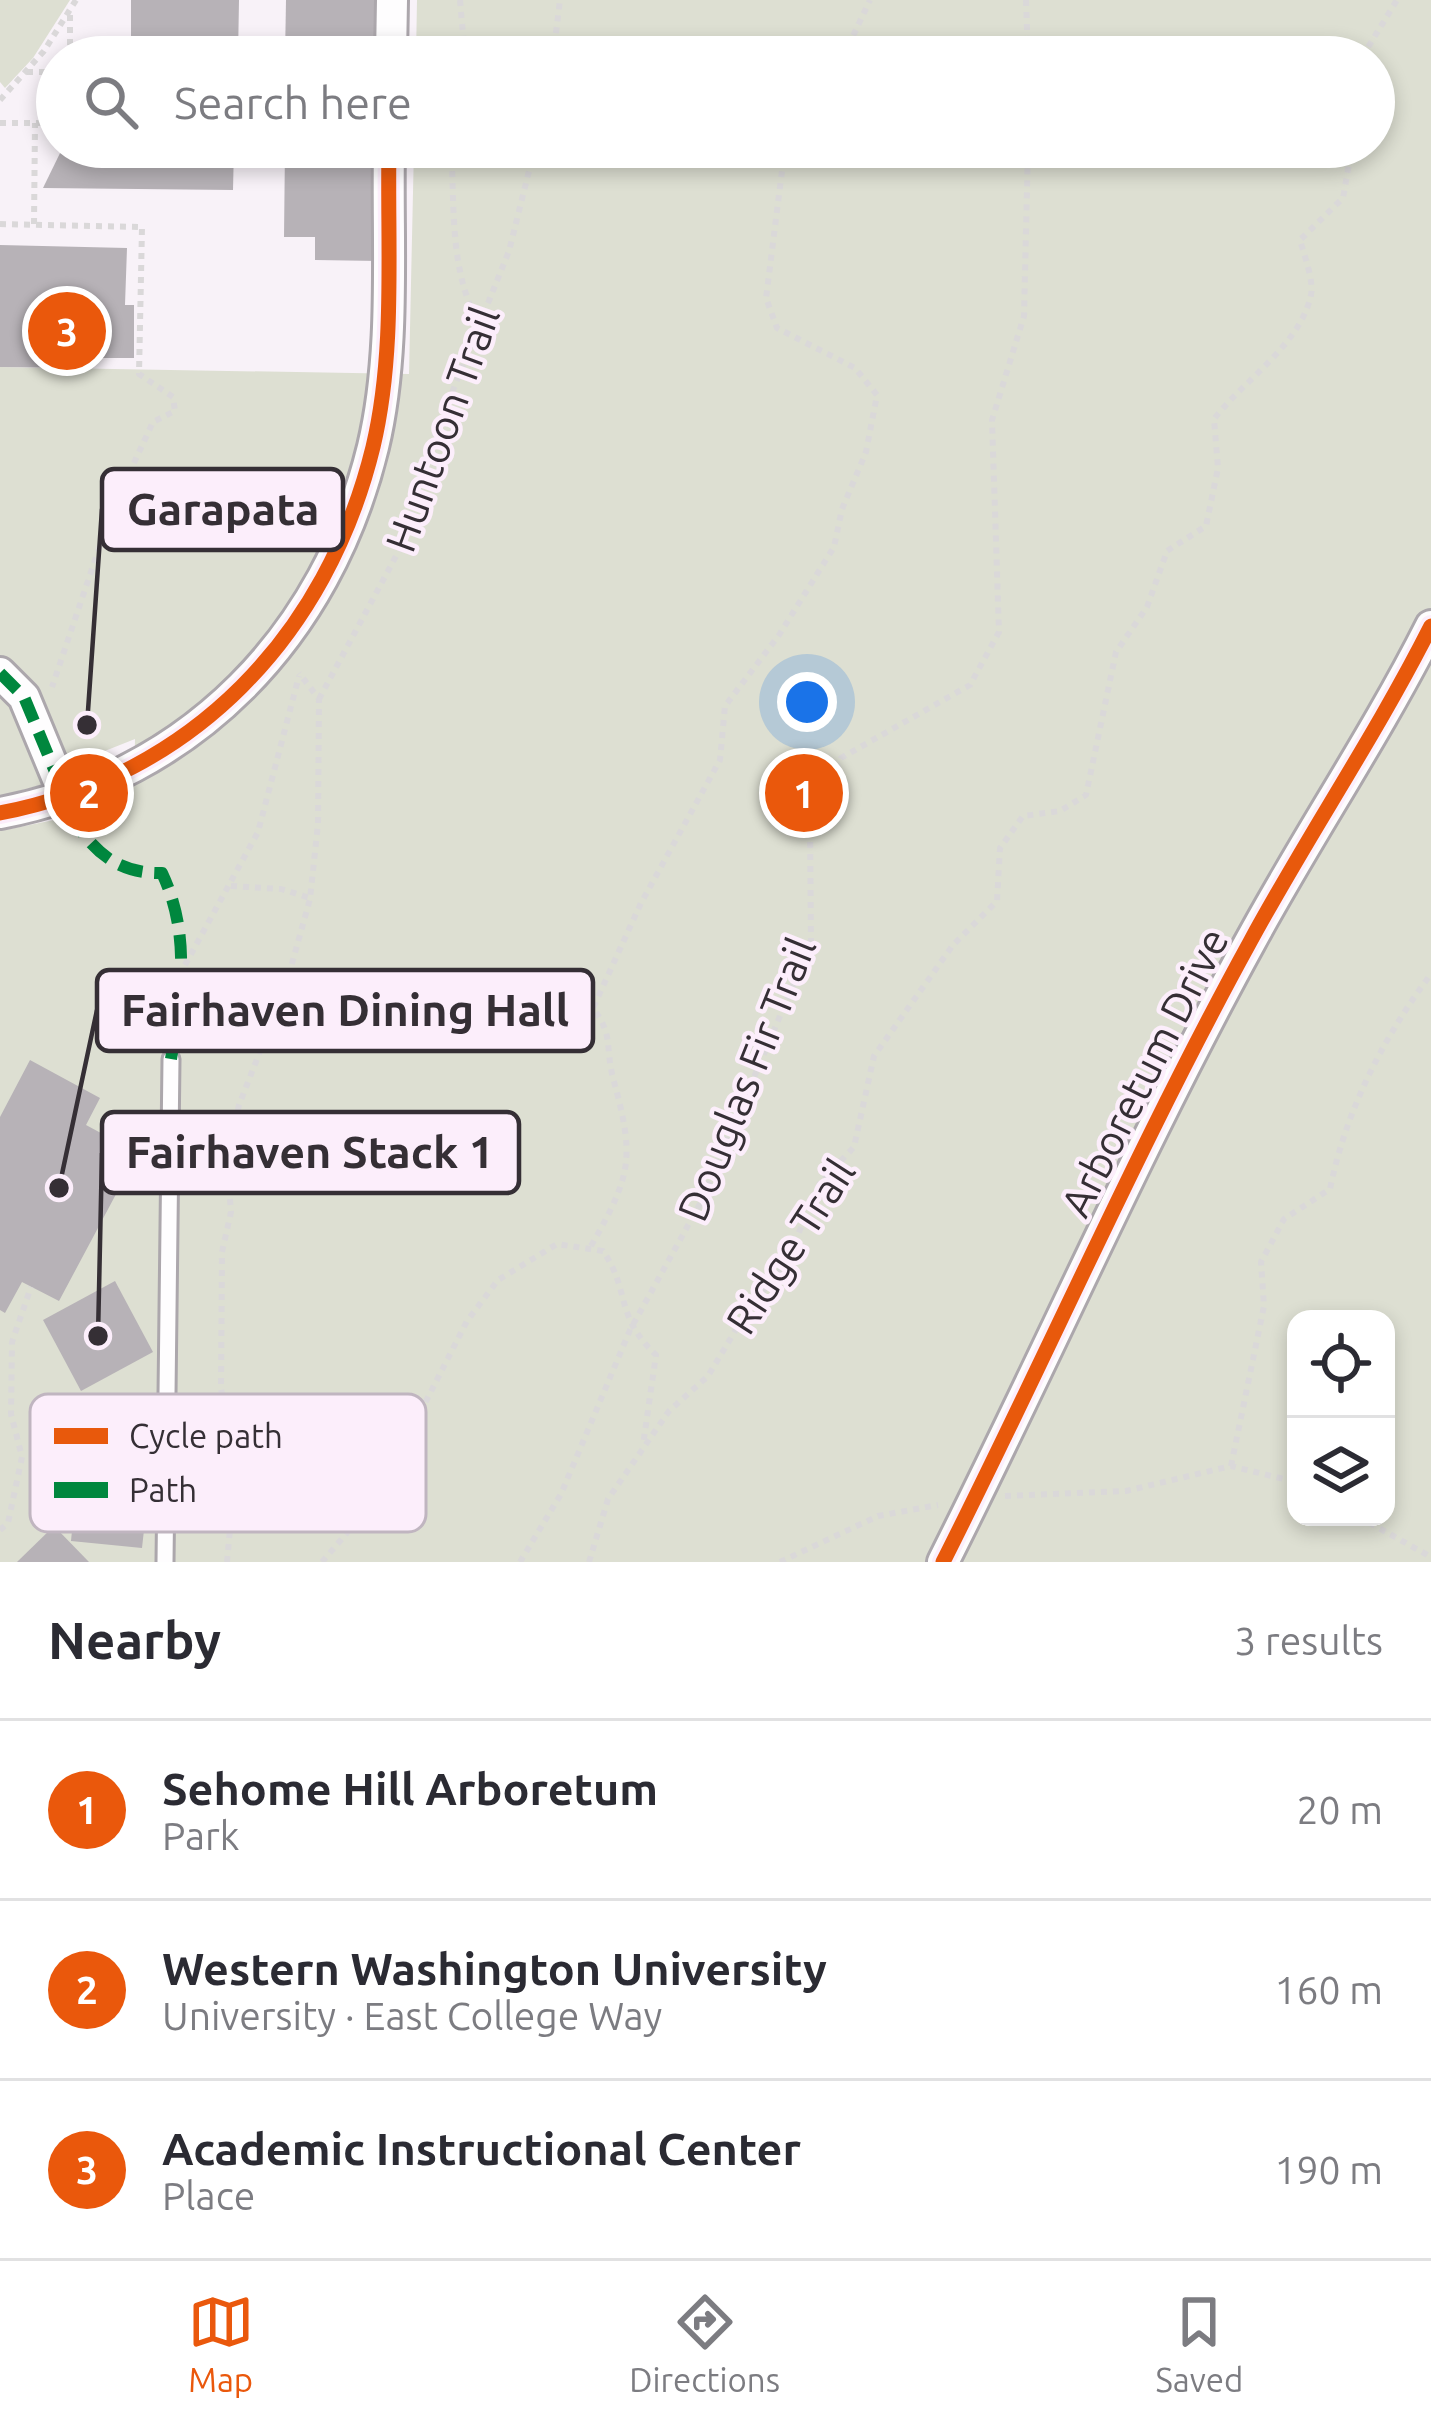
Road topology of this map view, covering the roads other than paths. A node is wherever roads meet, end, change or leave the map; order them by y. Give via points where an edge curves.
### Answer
1 (392, 0) edge
2 (391, 36) edge
3 (389, 168) edge
4 (1431, 626) edge
5 (0, 673) edge
6 (58, 779) dead end
7 (0, 814) edge
8 (171, 1059) dead end
9 (167, 1394) edge
10 (165, 1532) edge
11 (165, 1562) edge
12 (943, 1562) edge

1 - 2 street
3 - 7 street via 384,364 373,446 339,548 288,638 226,702 151,759
4 - 12 street, Arboretum Drive via 1251,938
5 - 6 street via 25,697
8 - 9 lane
10 - 11 lane

